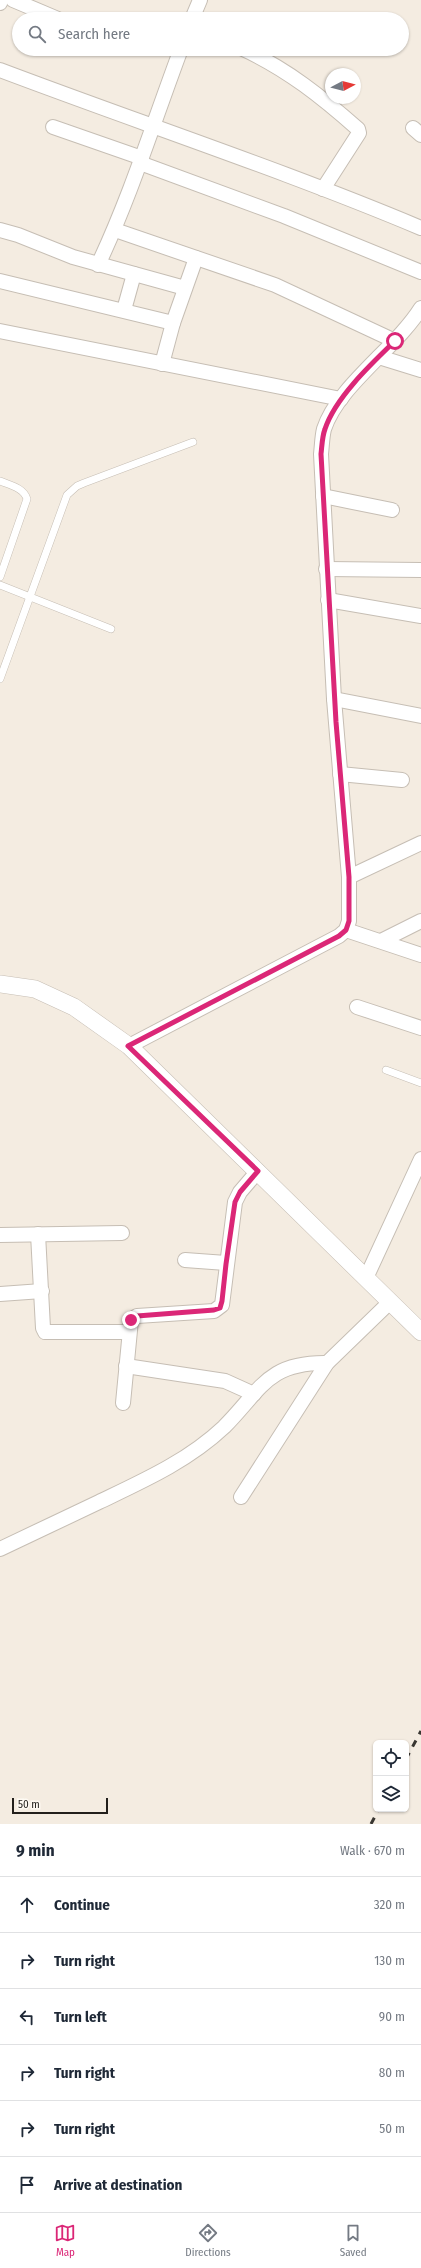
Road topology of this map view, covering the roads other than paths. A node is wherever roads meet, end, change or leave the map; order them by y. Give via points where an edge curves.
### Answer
1 (1, 0) edge
2 (13, 0) edge
3 (195, 1) edge
4 (0, 3) edge
5 (41, 12) edge
6 (193, 12) edge
7 (178, 56) edge
8 (256, 56) edge
9 (0, 70) edge
10 (53, 127) dead end
11 (152, 127) junction
12 (141, 161) junction
13 (323, 189) junction
14 (421, 228) edge
15 (0, 230) edge
16 (114, 230) junction
17 (196, 258) junction
18 (98, 265) junction
19 (421, 272) edge
20 (134, 274) junction
21 (0, 281) edge
22 (185, 288) junction
23 (421, 308) edge
24 (124, 310) junction
25 (173, 323) junction
26 (0, 331) edge
27 (395, 341) junction
28 (379, 357) junction
29 (162, 364) junction
30 (421, 370) edge
31 (341, 400) junction
32 (193, 442) dead end
33 (0, 481) edge
34 (323, 496) junction
35 (392, 510) dead end
36 (326, 569) junction
37 (421, 570) edge
38 (0, 577) edge
39 (0, 585) edge
40 (30, 597) junction
41 (328, 600) junction
42 (421, 616) edge
43 (111, 629) dead end
44 (0, 679) edge
45 (334, 699) junction
46 (421, 716) edge
47 (340, 774) junction
48 (402, 780) dead end
49 (421, 843) edge
50 (349, 877) junction
51 (421, 921) edge
52 (346, 930) junction
53 (380, 941) junction
54 (421, 955) edge
55 (0, 984) edge
56 (358, 1007) dead end
57 (421, 1028) edge
58 (128, 1046) junction
59 (386, 1070) dead end
60 (421, 1083) edge
61 (421, 1159) edge
62 (258, 1171) junction
63 (122, 1233) dead end
64 (38, 1234) junction
65 (0, 1235) edge
66 (185, 1260) dead end
67 (226, 1264) junction
68 (366, 1278) junction
69 (42, 1291) junction
70 (0, 1294) edge
71 (390, 1302) junction
72 (420, 1327) edge
73 (129, 1332) junction
74 (326, 1363) junction
75 (126, 1366) junction
76 (254, 1394) junction
77 (123, 1403) dead end
78 (241, 1497) dead end
79 (0, 1549) edge

1 - 4 street
2 - 5 street
3 - 6 street
7 - 11 street
8 - 13 street via 313,89 358,129 359,133
9 - 11 street
10 - 12 street
11 - 12 street
11 - 13 street
12 - 16 street
12 - 19 street
13 - 14 street
15 - 18 street
16 - 17 street
16 - 18 street
17 - 22 street
17 - 27 street via 275,285
18 - 20 street
20 - 22 street
20 - 24 street
21 - 24 street
22 - 25 street
23 - 27 street
24 - 25 street
25 - 29 street
26 - 29 street
27 - 28 street
28 - 30 street
28 - 31 street
29 - 31 street
31 - 34 street via 324,430 321,454
32 - 40 lane via 77,486 67,495
33 - 38 lane via 19,489 27,499
34 - 35 street
34 - 36 street
36 - 37 street
36 - 41 street
39 - 40 lane
40 - 43 lane
40 - 44 lane
41 - 42 street
41 - 45 street
45 - 46 street
45 - 47 street
47 - 48 street
47 - 50 street
49 - 50 street
50 - 52 street via 349,921
51 - 53 street
52 - 53 street
52 - 58 street via 339,936
53 - 54 street
55 - 58 street via 35,989 74,1007
56 - 57 street
58 - 62 street
59 - 60 lane
61 - 68 street
62 - 67 street via 237,1196
62 - 68 street
63 - 64 street
64 - 65 street
64 - 69 street
66 - 67 street
67 - 73 street via 222,1301 217,1310 137,1316 131,1320
68 - 71 street
69 - 70 street
69 - 73 street via 45,1332
71 - 72 street
71 - 74 street
73 - 75 street
74 - 76 street via 304,1362 289,1366 271,1376
74 - 78 street
75 - 76 street via 225,1381
75 - 77 street
76 - 79 street via 223,1427 195,1451 172,1466

